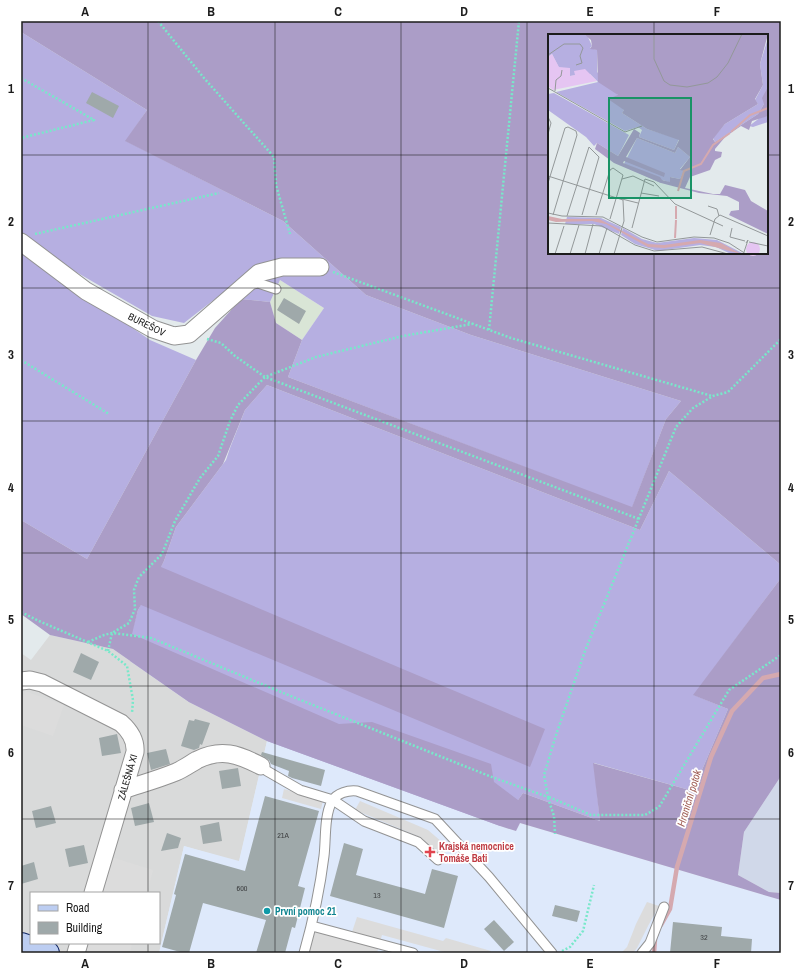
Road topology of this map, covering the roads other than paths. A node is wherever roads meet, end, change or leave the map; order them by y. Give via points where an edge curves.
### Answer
1 (25, 239) edge
2 (320, 267) road end
3 (244, 285) junction
4 (276, 289) dead end
5 (21, 681) edge
6 (261, 766) joint
7 (123, 790) junction
8 (333, 800) junction
9 (438, 860) dead end
10 (93, 892) edge
11 (664, 907) dead end
12 (312, 926) junction
13 (21, 944) edge
14 (48, 953) edge
15 (304, 953) edge
16 (413, 953) edge
17 (552, 953) edge
18 (642, 953) edge

1 - 3 street, BUREŠOV via 86,291 153,329 174,336 189,334
2 - 3 street via 282,267 258,273
3 - 4 lane via 258,283
5 - 7 street, ZÁLEŠNÁ XI via 42,682 121,723 130,733 135,752
6 - 7 street via 235,754 213,754 176,772
6 - 8 lane via 300,790
7 - 10 street, ZÁLEŠNÁ XI
8 - 9 lane via 364,821 418,842
8 - 12 lane via 328,815 324,857
8 - 17 lane via 346,792 357,791 435,819 489,877
11 - 18 lane via 650,943
12 - 15 lane
12 - 16 lane
13 - 14 street

